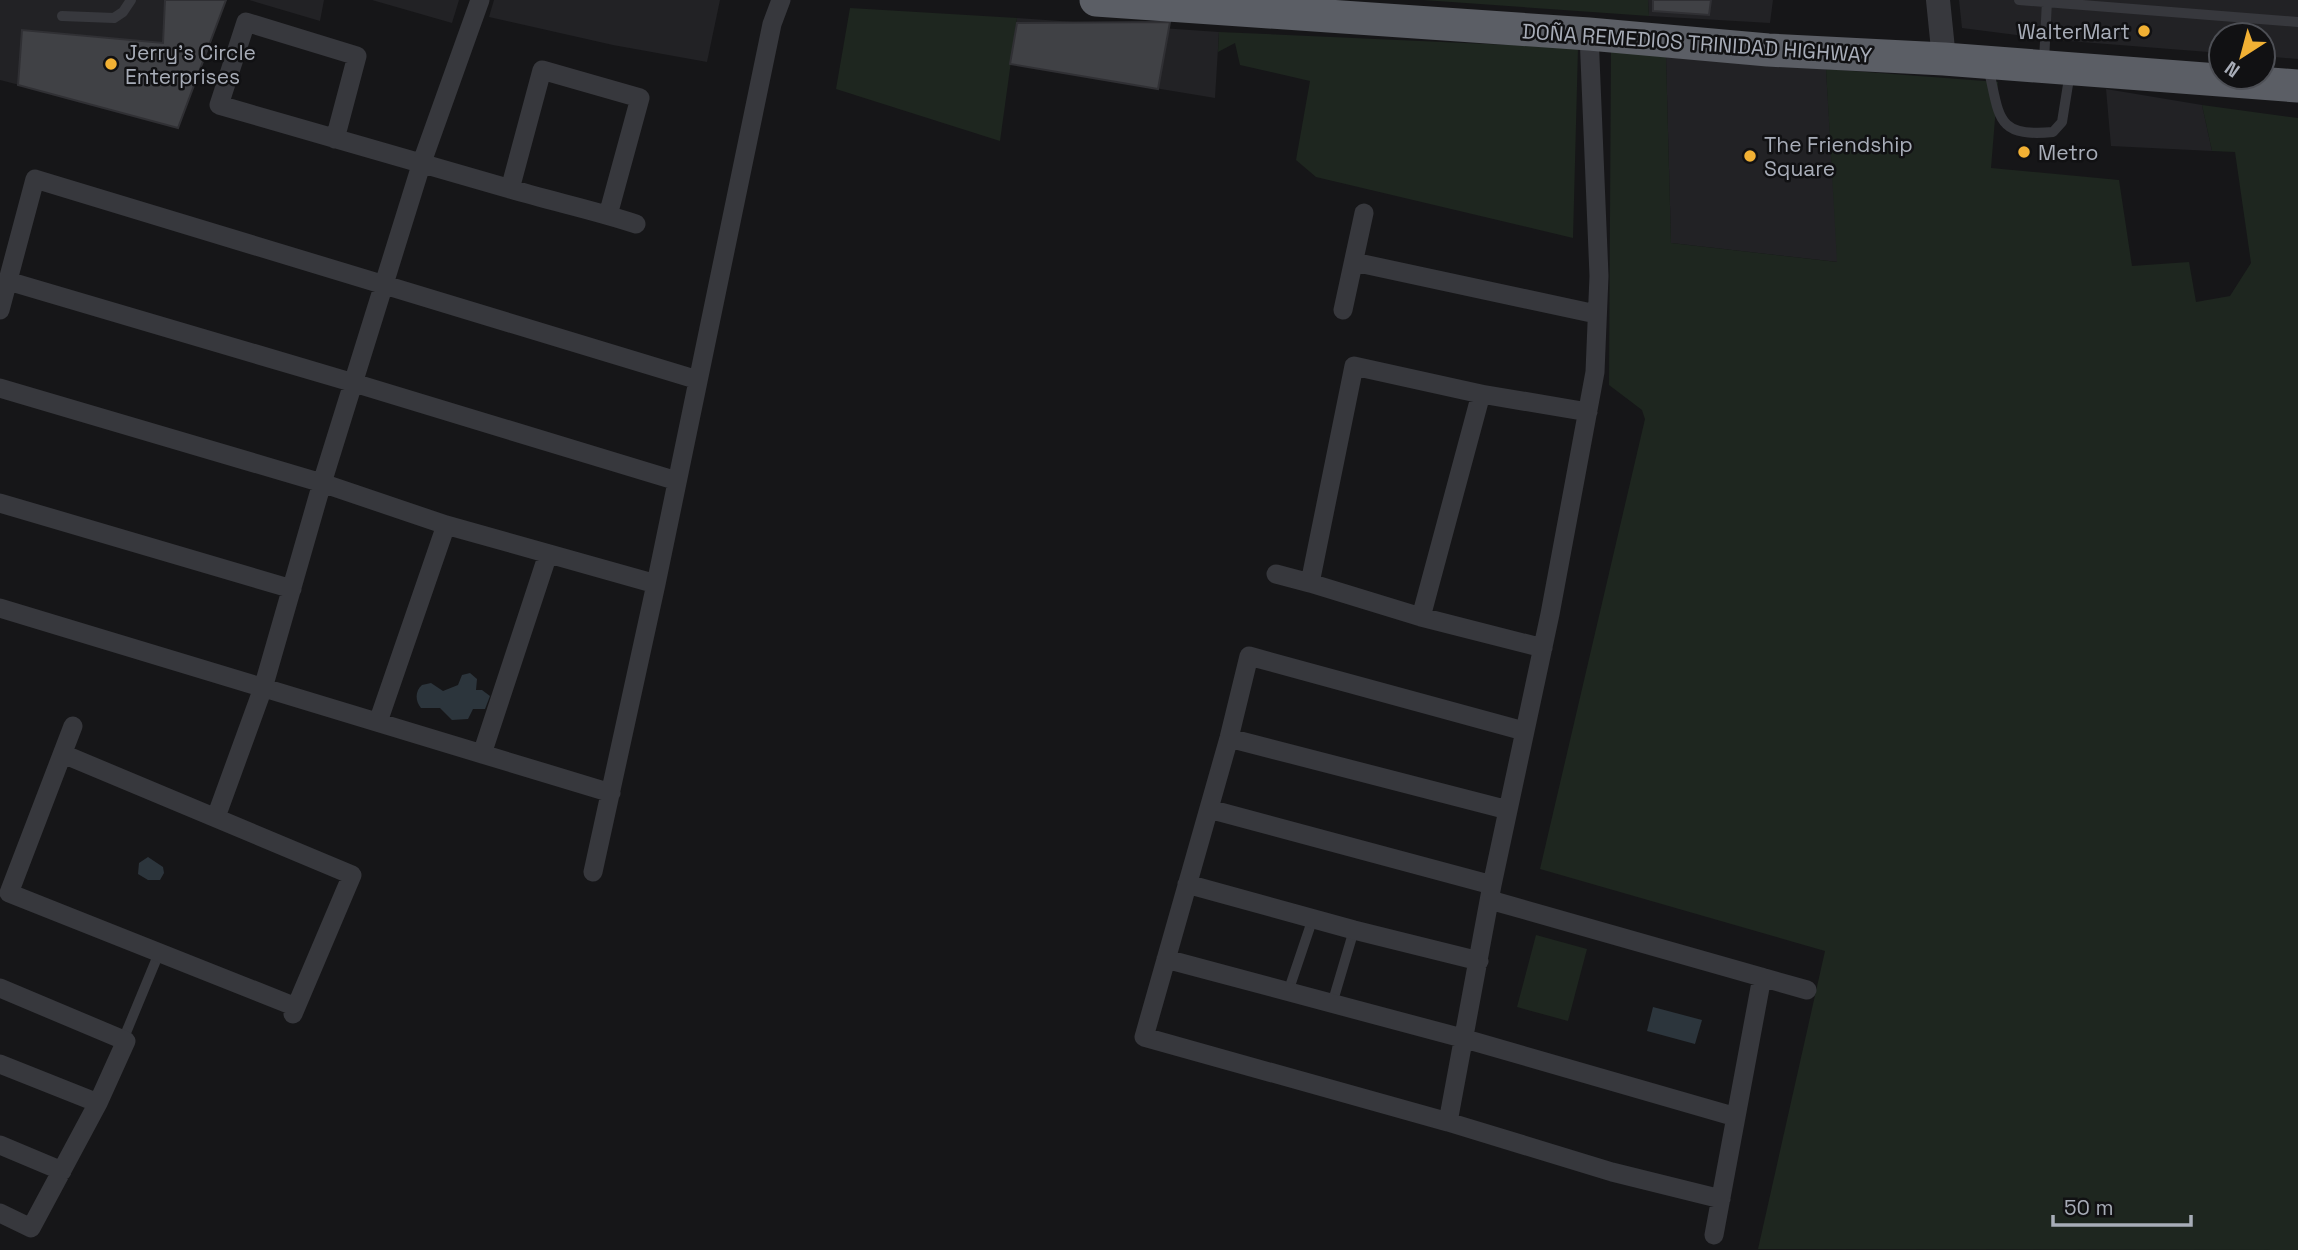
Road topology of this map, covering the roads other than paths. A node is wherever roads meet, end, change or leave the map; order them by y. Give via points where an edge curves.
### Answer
1 (131, 0) edge
2 (480, 0) edge
3 (781, 0) edge
4 (1107, 0) edge
5 (1938, 0) edge
6 (2019, 0) edge
7 (2047, 1) edge
8 (1198, 4) edge
9 (62, 16) dead end
10 (2298, 22) edge
11 (1589, 34) junction
12 (1944, 59) junction
13 (1987, 62) junction
14 (2057, 67) junction
15 (2298, 86) edge
16 (335, 139) junction
17 (422, 162) junction
18 (510, 189) junction
19 (1364, 214) dead end
20 (608, 215) junction
21 (636, 224) dead end
22 (1354, 261) junction
23 (8, 281) junction
24 (385, 284) junction
25 (0, 310) edge
26 (1343, 310) dead end
27 (1596, 314) junction
28 (698, 380) junction
29 (354, 383) junction
30 (0, 388) edge
31 (1481, 394) junction
32 (1588, 412) junction
33 (677, 481) junction
34 (322, 483) junction
35 (0, 503) edge
36 (446, 525) junction
37 (548, 554) junction
38 (1276, 574) dead end
39 (1310, 583) junction
40 (656, 584) junction
41 (292, 589) junction
42 (0, 608) edge
43 (1422, 617) junction
44 (1543, 648) junction
45 (263, 688) junction
46 (378, 722) junction
47 (73, 726) dead end
48 (1524, 731) junction
49 (1229, 738) junction
50 (63, 754) junction
51 (482, 754) junction
52 (611, 793) junction
53 (1209, 809) junction
54 (1508, 810) junction
55 (216, 817) junction
56 (593, 872) dead end
57 (1188, 884) junction
58 (1491, 892) junction
59 (1313, 918) junction
60 (1354, 930) junction
61 (159, 953) junction
62 (1167, 959) junction
63 (1479, 961) junction
64 (1762, 977) junction
65 (0, 988) edge
66 (1807, 990) dead end
67 (1288, 992) junction
68 (1332, 1004) junction
69 (1462, 1038) junction
70 (123, 1040) junction
71 (0, 1064) edge
72 (99, 1103) junction
73 (1736, 1117) junction
74 (1448, 1122) junction
75 (0, 1145) edge
76 (62, 1171) junction
77 (1721, 1199) junction
78 (0, 1213) edge
79 (1714, 1236) dead end

1 - 9 lane via 114,18
2 - 17 street
3 - 28 street via 772,24
4 - 8 highway, DOÑA REMEDIOS TRINIDAD HIGHWAY
5 - 12 street
6 - 7 lane
7 - 10 lane
7 - 14 lane
8 - 11 highway, DOÑA REMEDIOS TRINIDAD HIGHWAY
11 - 12 highway, DOÑA REMEDIOS TRINIDAD HIGHWAY
11 - 27 street via 1599,276
12 - 13 highway, DOÑA REMEDIOS TRINIDAD HIGHWAY
13 - 14 highway, DOÑA REMEDIOS TRINIDAD HIGHWAY
13 - 14 lane via 2000,117 2017,132 2035,134 2053,132 2062,122
14 - 15 highway, DOÑA REMEDIOS TRINIDAD HIGHWAY
16 - 16 street via 219,105 246,22 357,56
16 - 17 street
17 - 18 street
17 - 24 street
18 - 20 street
18 - 20 street via 542,70 640,98
19 - 22 street
20 - 21 street
22 - 26 street
22 - 27 street
23 - 24 street via 35,179
23 - 25 street
23 - 29 street
24 - 28 street
24 - 29 street
27 - 32 street via 1595,372
28 - 33 street
29 - 33 street
29 - 34 street
30 - 34 street
31 - 32 street
31 - 39 street via 1354,366
31 - 43 street
32 - 44 street
33 - 40 street
34 - 36 street
34 - 41 street
35 - 41 street
36 - 37 street
36 - 46 street
37 - 40 street
37 - 51 street
38 - 39 street
39 - 43 street
40 - 52 street
41 - 45 street
42 - 45 street
43 - 44 street
44 - 48 street
45 - 46 street
45 - 55 street
46 - 51 street
47 - 50 street
48 - 49 street via 1249,656
48 - 54 street
49 - 53 street
49 - 54 street
50 - 55 street
50 - 61 street via 9,893
51 - 52 street
52 - 56 street
53 - 57 street
53 - 58 street
54 - 58 street
55 - 61 street via 352,875 295,1011
57 - 59 street
57 - 62 street
58 - 63 street
58 - 64 street
59 - 60 street
59 - 67 lane
60 - 63 street
60 - 68 lane
61 - 70 lane
62 - 67 street
62 - 74 street via 1144,1037
63 - 69 street
64 - 66 street
64 - 73 street
65 - 70 street
67 - 68 street
68 - 69 street
69 - 73 street
69 - 74 street
70 - 72 street via 127,1041
71 - 72 street
72 - 76 street
73 - 77 street
74 - 77 street via 1612,1172
75 - 76 street
76 - 78 street via 31,1228
77 - 79 street

